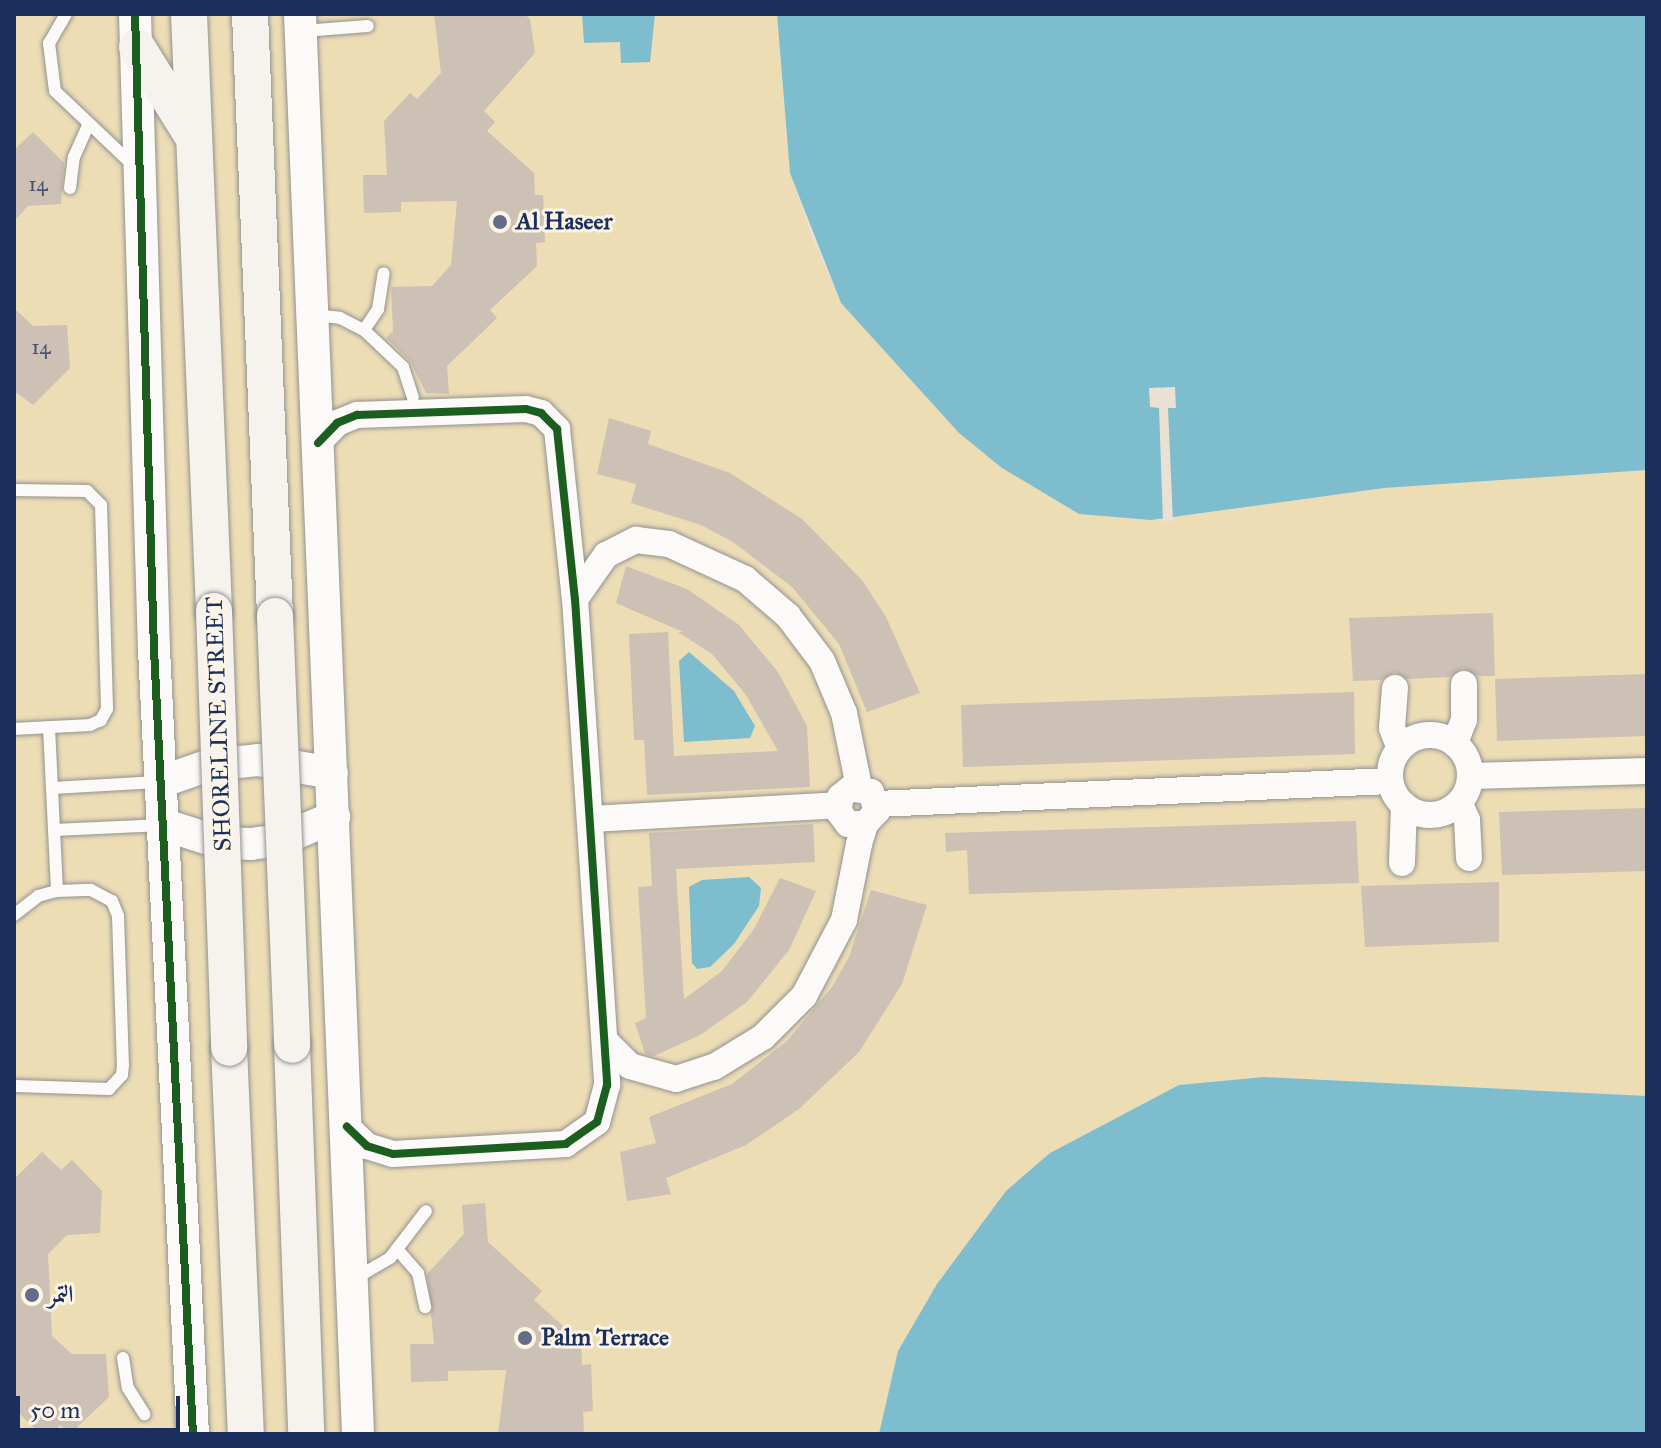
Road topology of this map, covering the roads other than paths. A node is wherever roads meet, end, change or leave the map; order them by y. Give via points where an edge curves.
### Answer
1 (66, 14) edge
2 (189, 14) edge
3 (250, 14) edge
4 (301, 22) edge
5 (368, 26) dead end
6 (136, 30) edge
7 (88, 126) junction
8 (195, 140) junction
9 (140, 171) junction
10 (70, 188) dead end
11 (384, 273) dead end
12 (313, 315) junction
13 (364, 330) junction
14 (413, 397) dead end
15 (318, 443) junction
16 (14, 490) edge
17 (575, 599) junction
18 (1464, 684) dead end
19 (1395, 688) dead end
20 (49, 727) junction
21 (14, 729) edge
22 (1455, 743) junction
23 (1400, 749) junction
24 (1647, 771) edge
25 (332, 773) junction
26 (1471, 776) junction
27 (1390, 781) junction
28 (161, 782) junction
29 (52, 788) junction
30 (1460, 804) junction
31 (867, 805) junction
32 (1404, 805) junction
33 (334, 817) junction
34 (591, 819) junction
35 (165, 825) junction
36 (54, 830) junction
37 (1469, 858) dead end
38 (1402, 863) dead end
39 (57, 891) junction
40 (14, 915) edge
41 (605, 1041) junction
42 (14, 1086) edge
43 (347, 1127) junction
44 (426, 1211) dead end
45 (397, 1249) junction
46 (351, 1280) junction
47 (425, 1307) dead end
48 (123, 1358) dead end
49 (144, 1414) dead end
50 (193, 1434) edge
51 (246, 1434) edge
52 (306, 1434) edge
53 (358, 1434) edge

1 - 7 lane via 49,43 49,76 64,105
2 - 8 main road, SHORELINE STREET
3 - 52 main road, bridge
4 - 5 lane
4 - 12 street
6 - 8 main road
6 - 9 street
7 - 9 lane
7 - 10 lane via 74,157
8 - 51 main road, SHORELINE STREET, bridge
9 - 28 street
11 - 13 lane via 378,309
12 - 13 lane via 340,318
12 - 15 street
13 - 14 lane via 403,367
15 - 17 street via 337,423 357,415 519,409 541,413 553,423 562,443
15 - 25 street
16 - 20 lane via 87,491 101,505 107,709 96,724
17 - 31 street via 606,555 636,540 669,544 745,579 788,616 822,661 844,713
17 - 34 street
18 - 22 street via 1464,720
19 - 23 street via 1392,728
20 - 21 lane
20 - 29 lane
22 - 23 street via 1428,734
22 - 26 street
23 - 27 street
24 - 26 street
25 - 28 street via 258,760 209,765
25 - 33 street
26 - 30 street
27 - 31 street
27 - 32 street
28 - 29 lane
28 - 35 street
29 - 36 lane
30 - 32 street via 1433,816
30 - 37 street via 1467,820
31 - 34 street via 845,791 838,805
31 - 41 street via 834,947 804,996 763,1037 714,1067 676,1079 640,1072
32 - 38 street
33 - 35 street via 280,840 251,844 221,843
33 - 43 street
34 - 41 street
35 - 36 lane
35 - 50 street
36 - 39 lane
39 - 40 lane via 38,896
39 - 42 lane via 99,892 116,908 122,1075 109,1089 99,1091
41 - 43 street via 603,1110 589,1131 566,1144 393,1154 367,1146
43 - 46 street
44 - 45 lane
45 - 46 lane via 381,1265
45 - 47 lane via 418,1273
46 - 53 street
48 - 49 lane via 128,1388

